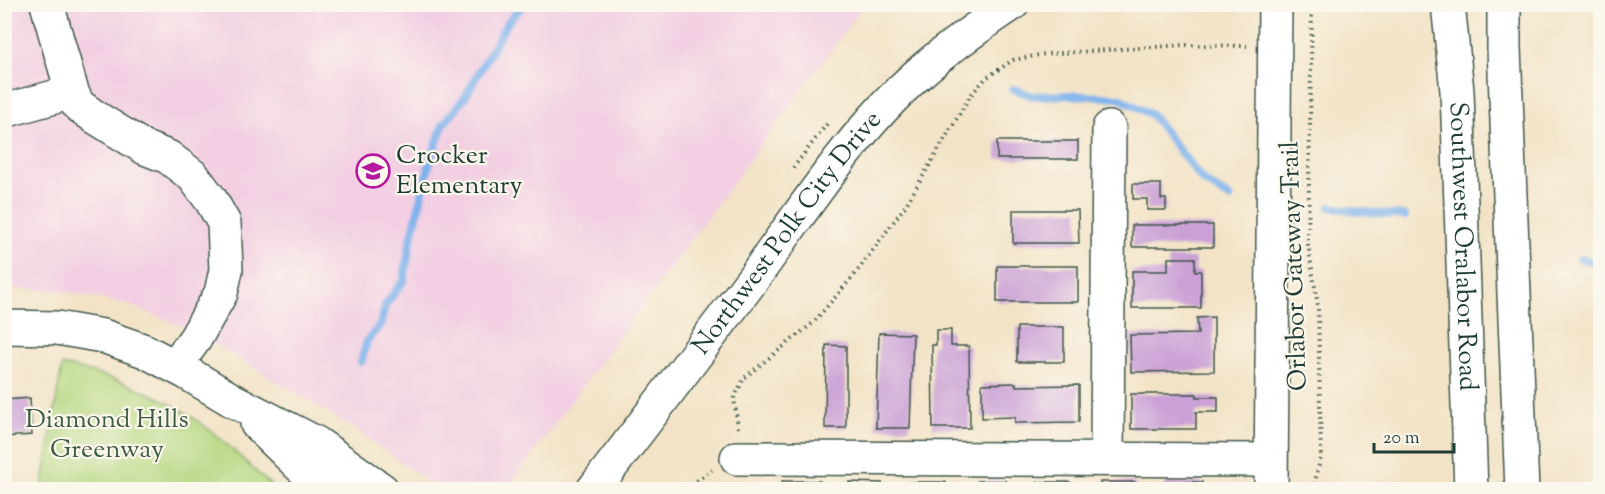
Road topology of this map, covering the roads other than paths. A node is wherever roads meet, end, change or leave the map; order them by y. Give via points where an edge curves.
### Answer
1 (47, 4) edge
2 (1012, 4) edge
3 (1275, 4) edge
4 (1448, 4) edge
5 (1504, 4) edge
6 (72, 92) junction
7 (6, 106) edge
8 (1109, 128) dead end
9 (4, 327) edge
10 (176, 366) junction
11 (232, 400) junction
12 (737, 458) road end
13 (1107, 459) junction
14 (1270, 475) edge
15 (331, 489) edge
16 (382, 489) edge
17 (593, 489) edge
18 (1471, 489) edge
19 (1522, 489) edge

1 - 6 street
2 - 17 street, Northwest Polk City Drive via 916,76 874,119
3 - 14 street
4 - 18 street, Southwest Oralabor Road via 1457,91
5 - 19 street, Southwest Oralabor Road
6 - 7 street
6 - 10 street via 78,105 94,117 144,148 168,157 193,176 224,223 226,270 221,293
8 - 13 street
9 - 10 street via 57,328 102,336
10 - 11 street
11 - 15 street via 301,467
11 - 16 street via 316,443
12 - 13 street
13 - 14 street

